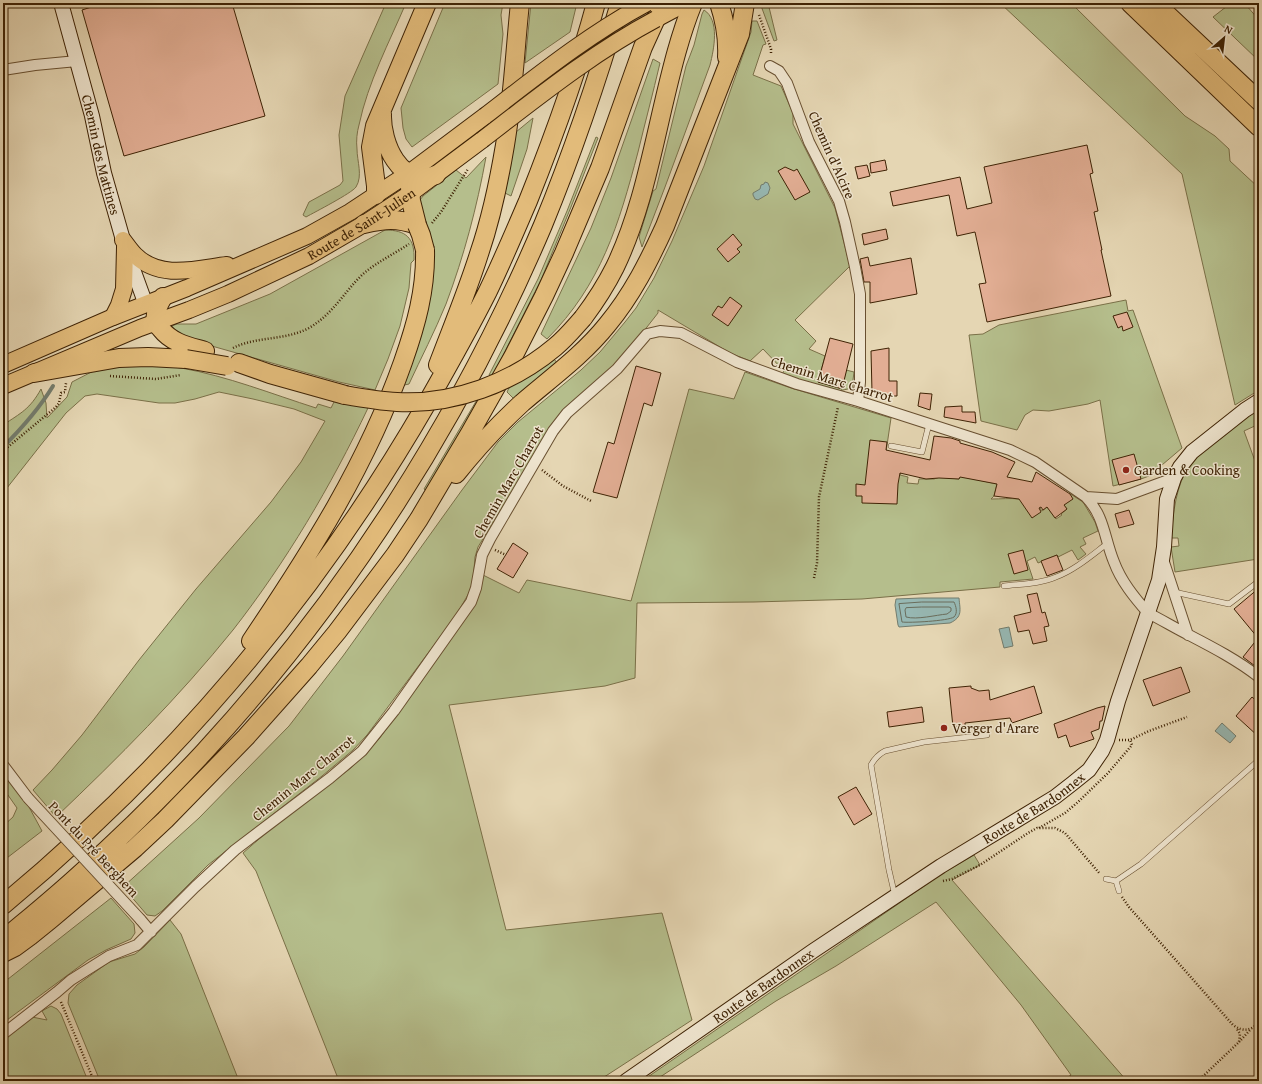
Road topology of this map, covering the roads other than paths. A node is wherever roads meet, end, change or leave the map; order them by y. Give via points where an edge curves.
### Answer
1 (61, 3) edge
2 (427, 3) edge
3 (520, 3) edge
4 (596, 3) edge
5 (620, 3) edge
6 (647, 3) edge
7 (663, 3) edge
8 (686, 3) edge
9 (693, 3) edge
10 (719, 3) edge
11 (1130, 3) edge
12 (1155, 3) edge
13 (1166, 3) edge
14 (751, 6) edge
15 (1185, 30) junction
16 (77, 61) junction
17 (770, 66) road end
18 (3, 70) edge
19 (726, 70) junction
20 (1259, 101) edge
21 (383, 105) junction
22 (1259, 128) edge
23 (409, 173) junction
24 (436, 175) junction
25 (411, 193) junction
26 (376, 195) junction
27 (364, 224) junction
28 (422, 227) junction
29 (124, 243) junction
30 (250, 262) junction
31 (163, 297) junction
32 (146, 305) junction
33 (113, 316) junction
34 (148, 325) junction
35 (233, 359) junction
36 (3, 365) edge
37 (34, 374) junction
38 (3, 386) edge
39 (858, 401) junction
40 (1259, 401) edge
41 (929, 424) junction
42 (412, 428) junction
43 (891, 446) dead end
44 (1174, 478) junction
45 (1086, 497) junction
46 (419, 519) junction
47 (1108, 543) junction
48 (1163, 558) junction
49 (1258, 582) edge
50 (1004, 586) dead end
51 (1174, 592) junction
52 (1148, 613) junction
53 (1188, 635) junction
54 (1259, 677) edge
55 (201, 716) junction
56 (987, 735) dead end
57 (1259, 760) edge
58 (3, 765) edge
59 (1106, 879) road end
60 (1116, 881) junction
61 (1119, 891) road end
62 (895, 897) junction
63 (3, 905) edge
64 (151, 932) junction
65 (3, 940) edge
66 (3, 953) edge
67 (3, 1034) edge
68 (628, 1080) edge

1 - 16 street, Chemin des Mattines
2 - 21 highway
3 - 42 highway via 505,145 486,232 463,301
4 - 42 highway via 566,99 518,226 488,290
5 - 65 highway via 575,144 520,276 458,402 377,533 297,643 204,752 108,848
6 - 23 main road, Route de Saint-Julien, bridge via 558,60
7 - 46 highway via 644,47 597,176 544,296 514,357
8 - 24 main road, Route de Saint-Julien, bridge via 634,30 596,55
9 - 35 highway, bridge via 673,64 630,232 615,268 583,318 541,358 513,375 481,389 447,398 413,402 345,395 270,374
10 - 19 highway via 727,37
11 - 22 highway
12 - 15 highway
13 - 15 highway
14 - 19 highway
15 - 20 highway
16 - 18 street
16 - 29 street, Chemin des Mattines
17 - 39 street, Chemin d'Alcire via 779,71 787,84 809,142 839,201 843,215 860,294
19 - 46 highway via 665,226 644,270 624,303 590,344 488,436
21 - 23 highway via 382,122 387,143 397,163
21 - 26 highway via 371,142
23 - 24 highway via 426,178
23 - 25 highway
23 - 26 main road, Route de Saint-Julien
24 - 25 main road, Route de Saint-Julien
25 - 27 main road, Route de Saint-Julien
25 - 28 highway via 412,207
26 - 30 main road, Route de Saint-Julien via 318,231
27 - 28 highway via 395,220
27 - 34 main road, Route de Saint-Julien via 268,276
28 - 55 highway, bridge via 418,246 424,285 414,330 392,392 363,457 308,555
29 - 30 main road via 142,261 167,271
29 - 32 street, Chemin des Mattines
29 - 33 main road via 124,289
30 - 31 main road, Route de Saint-Julien
31 - 32 main road, Route de Saint-Julien
31 - 34 highway
32 - 33 main road, Route de Saint-Julien
32 - 34 main road
33 - 36 main road, Route de Saint-Julien
34 - 35 highway via 172,340
34 - 37 main road, Route de Saint-Julien
35 - 37 highway, bridge via 186,366 148,357 119,358
37 - 38 main road, Route de Saint-Julien
39 - 41 street, Chemin Marc Charrot
39 - 64 street, Chemin Marc Charrot via 797,384 737,362 681,333 660,330 647,334 617,369 567,414 553,431 482,555 471,602 367,745 346,765 235,850
40 - 44 street, Route de Bardonnex via 1192,452
41 - 43 lane via 922,452
41 - 45 street, Chemin Marc Charrot via 1010,450 1035,462
42 - 55 highway via 373,491 313,578
44 - 45 street via 1117,499
44 - 48 street, Route de Bardonnex via 1168,499
45 - 47 street via 1101,518
46 - 66 highway via 337,632 246,736 135,848 30,936
47 - 50 lane via 1056,578
47 - 52 street via 1121,578
48 - 51 street
48 - 52 street, Route de Bardonnex
49 - 51 lane via 1229,604
51 - 53 street
52 - 53 street
52 - 62 street, Route de Bardonnex via 1107,740 1089,770 1055,797
53 - 54 street via 1215,648
55 - 63 highway via 109,811
56 - 62 lane via 924,742 885,750 874,760 872,765
57 - 60 lane via 1141,864
58 - 64 street, Pont du Pré Berghem, bridge via 28,798
59 - 60 lane
60 - 61 lane
62 - 68 street, Route de Bardonnex
64 - 67 street, Chemin Marc Charrot via 138,944 104,959 71,980

